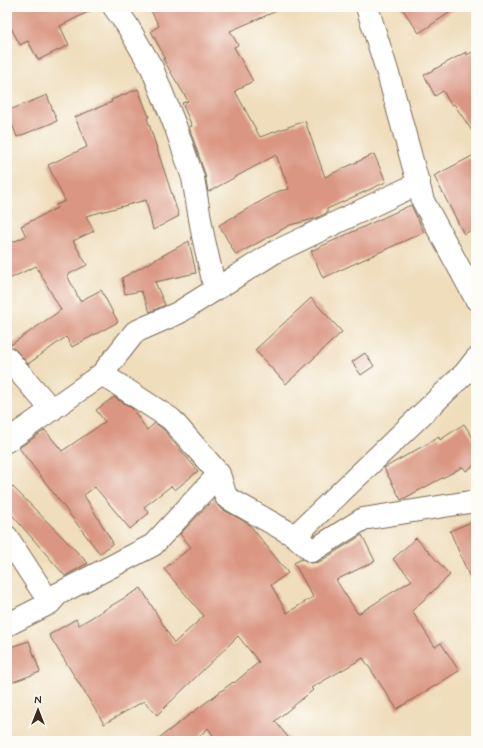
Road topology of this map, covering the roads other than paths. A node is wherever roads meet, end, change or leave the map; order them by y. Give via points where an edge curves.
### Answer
1 (114, 7) edge
2 (367, 7) edge
3 (419, 183) junction
4 (215, 289) junction
5 (476, 299) edge
6 (7, 358) edge
7 (476, 359) edge
8 (102, 374) junction
9 (52, 410) junction
10 (7, 442) edge
11 (219, 474) junction
12 (476, 501) edge
13 (295, 536) junction
14 (7, 537) edge
15 (50, 603) junction
16 (7, 625) edge

1 - 4 street via 152,68 176,128 193,178
2 - 3 street
3 - 4 street via 275,252
3 - 5 street via 423,200
4 - 8 street via 178,313 135,332
6 - 9 street
7 - 13 street via 465,373
8 - 9 street
8 - 11 street via 171,419
9 - 10 street
11 - 13 street via 226,497
11 - 15 street via 153,545 58,594
12 - 13 street via 363,519 312,551
14 - 15 street
15 - 16 street

